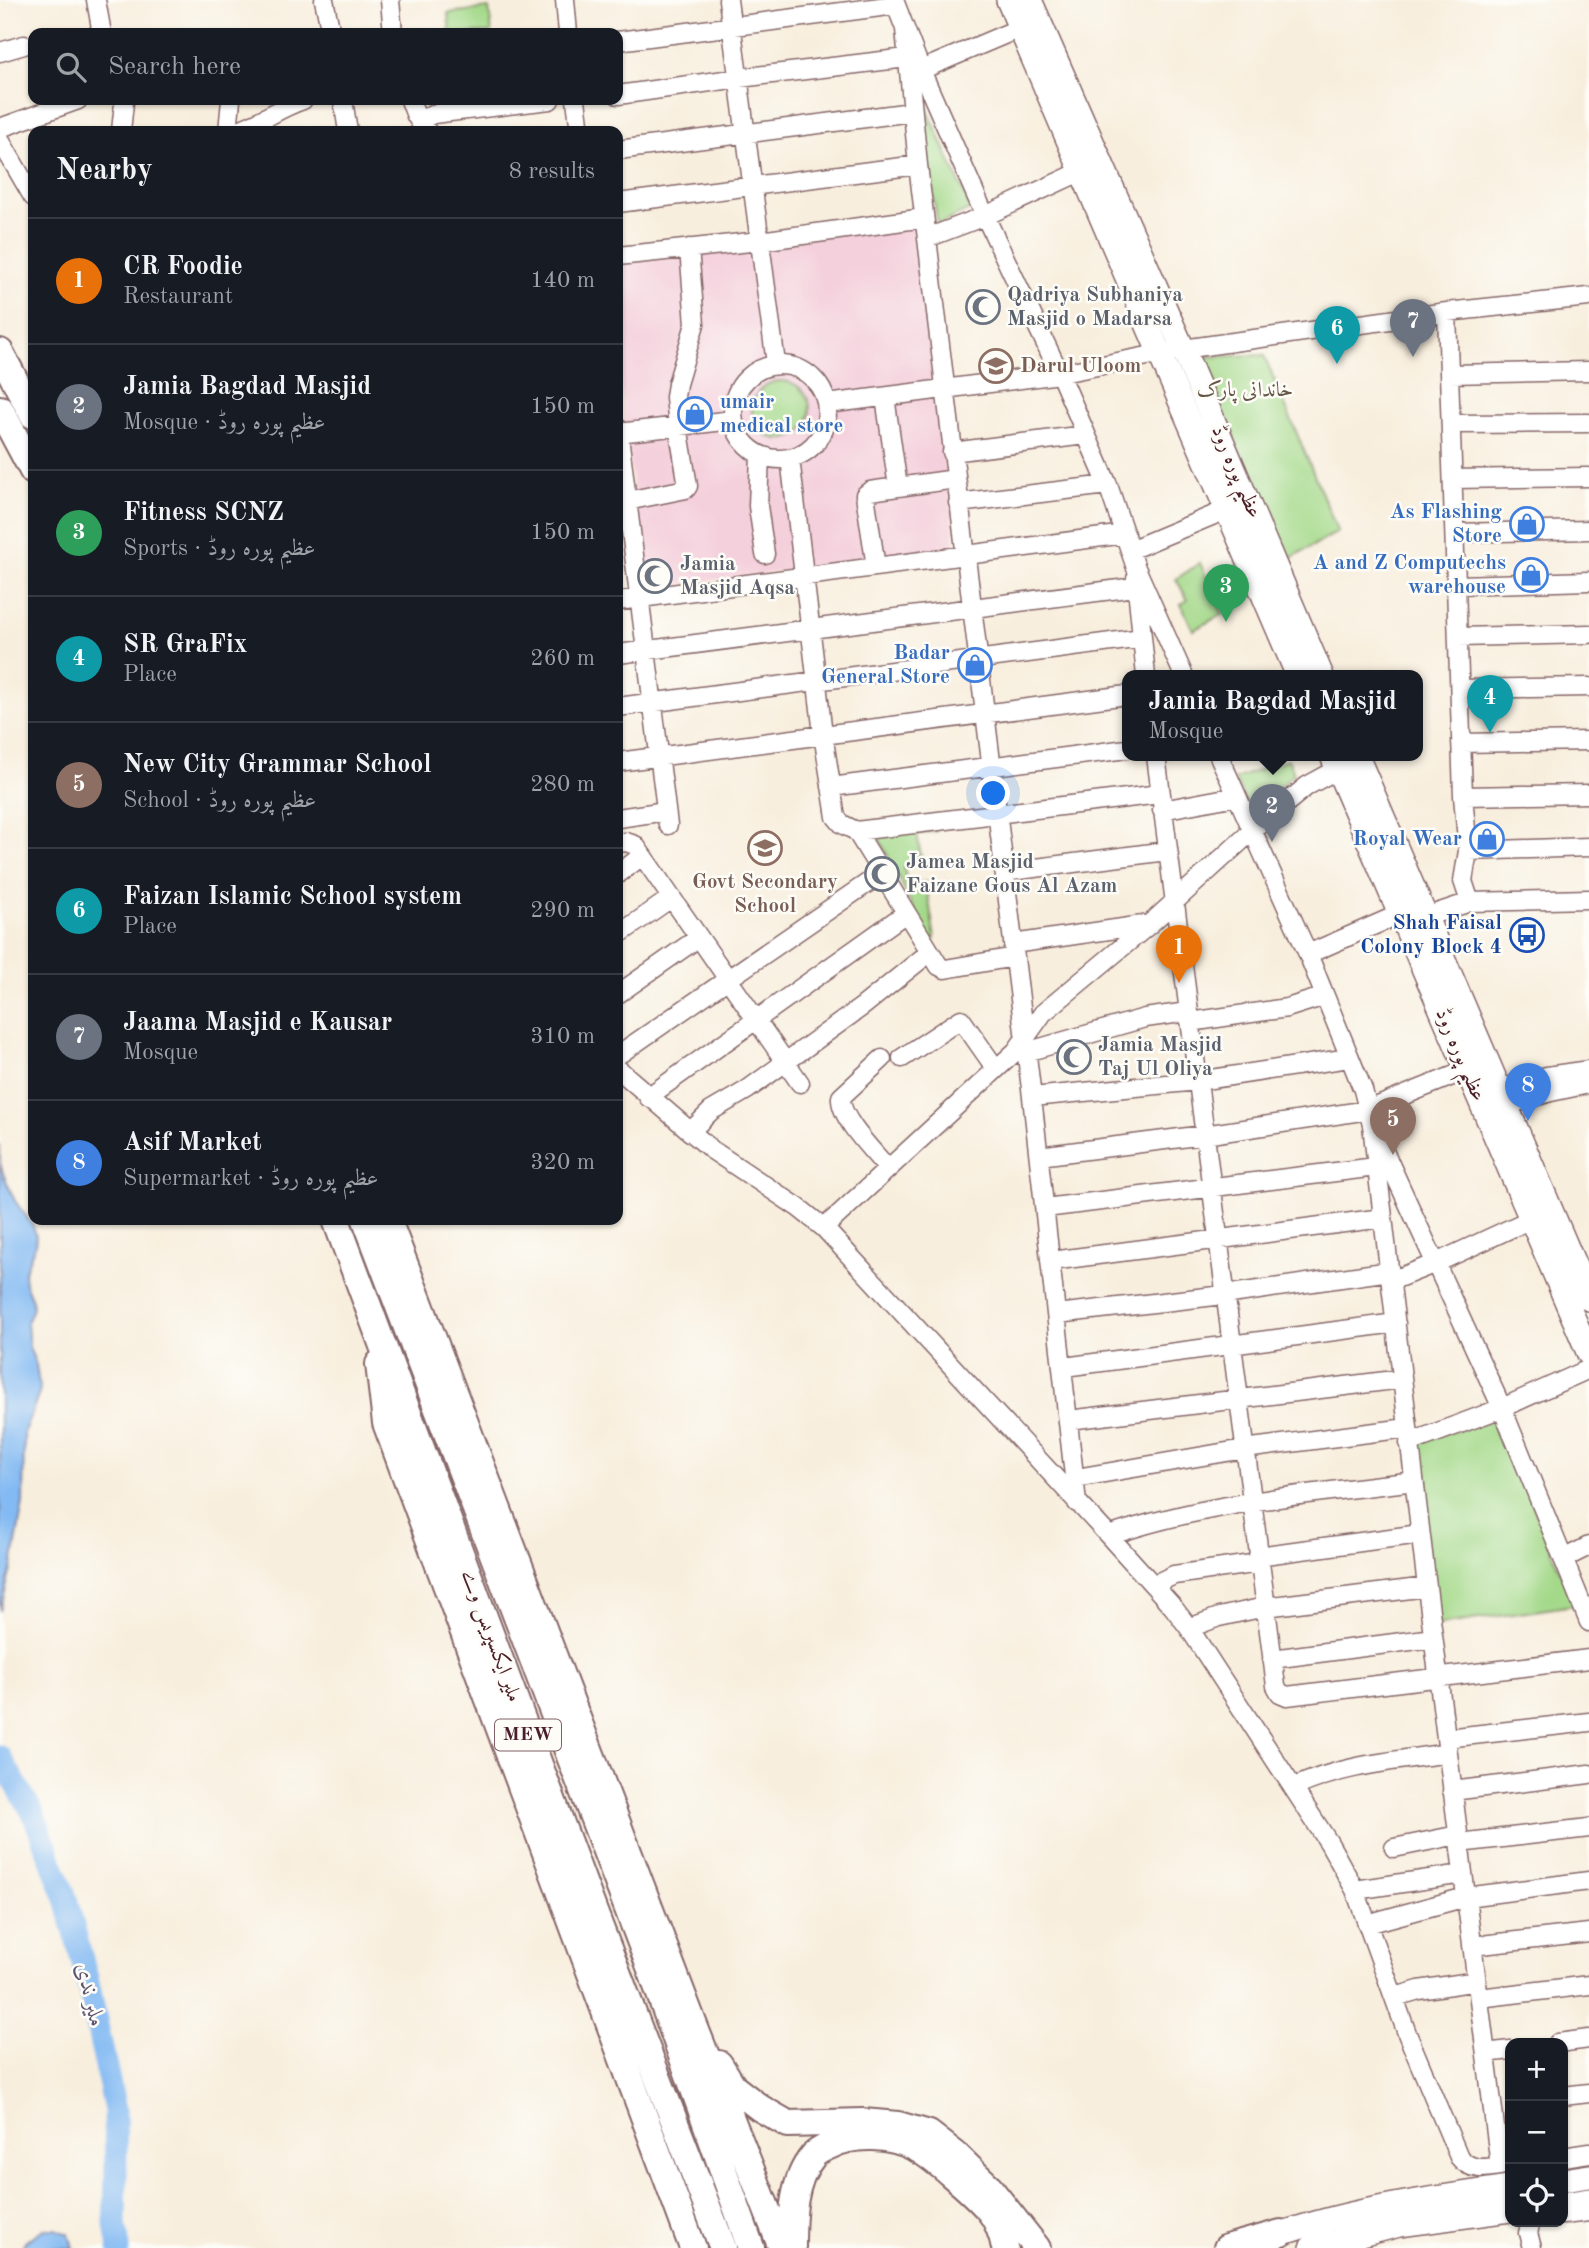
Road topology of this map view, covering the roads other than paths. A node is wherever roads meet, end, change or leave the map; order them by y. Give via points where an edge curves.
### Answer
1 (96, 0) edge
2 (324, 0) edge
3 (390, 0) edge
4 (565, 0) edge
5 (729, 0) edge
6 (1008, 0) edge
7 (1030, 0) edge
8 (895, 2) edge
9 (732, 26) junction
10 (101, 28) edge
11 (330, 28) edge
12 (393, 28) edge
13 (568, 28) edge
14 (1020, 28) junction
15 (623, 40) edge
16 (23, 45) dead end
17 (0, 52) edge
18 (914, 64) junction
19 (739, 78) junction
20 (623, 94) edge
21 (64, 105) edge
22 (124, 105) edge
23 (231, 105) edge
24 (288, 105) edge
25 (344, 105) edge
26 (412, 105) edge
27 (508, 105) edge
28 (579, 105) edge
29 (912, 112) junction
30 (122, 126) edge
31 (228, 126) edge
32 (249, 126) edge
33 (347, 126) edge
34 (423, 126) edge
35 (580, 126) edge
36 (0, 128) edge
37 (746, 134) junction
38 (0, 140) edge
39 (623, 149) edge
40 (918, 165) junction
41 (1082, 171) junction
42 (753, 187) junction
43 (28, 188) edge
44 (623, 202) edge
45 (985, 216) junction
46 (924, 218) junction
47 (927, 238) junction
48 (760, 240) junction
49 (689, 248) junction
50 (623, 255) edge
51 (1589, 297) edge
52 (1447, 312) junction
53 (1183, 349) junction
54 (0, 352) edge
55 (1159, 355) junction
56 (776, 364) junction
57 (1589, 370) edge
58 (1060, 374) junction
59 (1450, 374) junction
60 (945, 389) junction
61 (885, 397) junction
62 (827, 404) junction
63 (28, 405) edge
64 (0, 409) edge
65 (733, 419) junction
66 (1589, 423) edge
67 (1452, 425) junction
68 (678, 426) junction
69 (623, 431) edge
70 (1086, 435) junction
71 (953, 452) junction
72 (760, 455) junction
73 (790, 458) junction
74 (28, 462) edge
75 (1589, 477) edge
76 (956, 479) junction
77 (1453, 479) junction
78 (1108, 485) junction
79 (898, 487) junction
80 (624, 496) edge
81 (958, 503) junction
82 (1226, 509) junction
83 (1589, 530) edge
84 (1455, 533) junction
85 (625, 546) edge
86 (1130, 550) junction
87 (765, 554) dead end
88 (964, 555) junction
89 (876, 567) junction
90 (804, 576) junction
91 (1589, 581) edge
92 (1457, 585) junction
93 (1135, 587) junction
94 (640, 597) junction
95 (623, 600) edge
96 (971, 608) junction
97 (810, 629) junction
98 (1589, 634) edge
99 (1458, 637) junction
100 (1142, 638) junction
101 (647, 650) junction
102 (623, 653) edge
103 (977, 659) junction
104 (1145, 670) edge
105 (1181, 670) edge
106 (1295, 670) edge
107 (1319, 670) edge
108 (817, 681) junction
109 (1589, 687) edge
110 (1460, 690) junction
111 (1122, 696) edge
112 (653, 702) junction
113 (623, 706) edge
114 (984, 712) junction
115 (823, 734) junction
116 (1589, 741) edge
117 (1461, 743) junction
118 (1122, 750) edge
119 (660, 756) junction
120 (623, 761) edge
121 (1157, 761) edge
122 (1221, 761) edge
123 (1341, 761) edge
124 (1342, 761) edge
125 (1343, 761) edge
126 (990, 766) junction
127 (831, 787) junction
128 (1589, 794) edge
129 (1237, 796) junction
130 (1463, 796) junction
131 (1161, 802) junction
132 (996, 814) junction
133 (623, 818) edge
134 (856, 831) junction
135 (1252, 831) junction
136 (623, 842) edge
137 (1589, 847) edge
138 (1167, 851) junction
139 (1468, 851) junction
140 (642, 856) junction
141 (623, 870) edge
142 (1004, 872) junction
143 (882, 873) junction
144 (671, 898) junction
145 (1589, 900) edge
146 (1469, 902) junction
147 (1173, 904) junction
148 (906, 913) junction
149 (1400, 914) junction
150 (1425, 917) junction
151 (1150, 924) junction
152 (623, 931) edge
153 (698, 938) junction
154 (1014, 950) junction
155 (930, 953) junction
156 (1308, 954) junction
157 (726, 979) junction
158 (623, 990) edge
159 (1325, 996) junction
160 (1189, 1017) junction
161 (756, 1019) junction
162 (1026, 1046) junction
163 (623, 1051) edge
164 (902, 1058) dead end
165 (1349, 1058) junction
166 (883, 1059) dead end
167 (786, 1062) junction
168 (1477, 1066) junction
169 (996, 1069) junction
170 (1589, 1070) edge
171 (623, 1074) edge
172 (1198, 1081) junction
173 (800, 1083) dead end
174 (1589, 1084) edge
175 (648, 1097) junction
176 (1032, 1097) junction
177 (1492, 1100) junction
178 (1370, 1118) junction
179 (690, 1132) junction
180 (1205, 1135) junction
181 (1039, 1156) junction
182 (1376, 1167) junction
183 (888, 1169) junction
184 (1211, 1188) junction
185 (1045, 1209) junction
186 (1383, 1218) junction
187 (1531, 1219) junction
188 (338, 1225) edge
189 (368, 1225) edge
190 (388, 1225) edge
191 (824, 1228) junction
192 (1217, 1239) junction
193 (1051, 1261) junction
194 (1436, 1263) junction
195 (1391, 1276) junction
196 (1224, 1295) junction
197 (1589, 1298) edge
198 (1057, 1314) junction
199 (374, 1322) junction
200 (1396, 1323) junction
201 (1231, 1346) junction
202 (1589, 1354) edge
203 (1064, 1367) junction
204 (1589, 1368) edge
205 (1402, 1379) junction
206 (1238, 1399) junction
207 (1502, 1408) junction
208 (1069, 1420) junction
209 (1408, 1436) junction
210 (1244, 1449) junction
211 (1076, 1478) junction
212 (1413, 1480) junction
213 (1077, 1503) junction
214 (1251, 1503) junction
215 (1420, 1534) junction
216 (1109, 1536) junction
217 (1589, 1546) edge
218 (1563, 1559) junction
219 (1259, 1560) junction
220 (1153, 1585) junction
221 (1427, 1587) junction
222 (1265, 1607) junction
223 (1589, 1622) edge
224 (1189, 1629) junction
225 (1433, 1639) junction
226 (1272, 1659) junction
227 (1589, 1659) edge
228 (1438, 1679) junction
229 (1589, 1722) edge
230 (1447, 1746) junction
231 (1589, 1774) edge
232 (1293, 1788) junction
233 (1452, 1791) junction
234 (1589, 1828) edge
235 (1458, 1839) junction
236 (1394, 1848) dead end
237 (1463, 1874) junction
238 (1589, 1881) edge
239 (1355, 1890) junction
240 (1466, 1897) junction
241 (1367, 1924) junction
242 (1589, 1933) edge
243 (1472, 1946) junction
244 (1589, 1985) edge
245 (1478, 1990) junction
246 (1395, 1997) junction
247 (695, 2028) junction
248 (1589, 2039) edge
249 (1568, 2042) edge
250 (1505, 2051) edge
251 (1486, 2053) junction
252 (1589, 2093) edge
253 (1568, 2095) edge
254 (1501, 2104) edge
255 (1589, 2153) edge
256 (1568, 2156) edge
257 (1505, 2165) edge
258 (1589, 2176) edge
259 (1568, 2179) edge
260 (1505, 2188) edge
261 (1589, 2200) edge
262 (1568, 2202) edge
263 (1505, 2210) edge
264 (1589, 2212) edge
265 (1397, 2214) junction
266 (1568, 2214) edge
267 (1530, 2227) edge
268 (1281, 2233) junction
269 (693, 2248) edge
270 (723, 2248) edge
271 (751, 2248) edge
272 (782, 2248) edge
273 (792, 2248) edge
274 (1005, 2248) edge
275 (1037, 2248) edge
276 (1227, 2248) edge
277 (1242, 2248) edge
278 (1311, 2248) edge
279 (1532, 2248) edge

1 - 10 street
2 - 11 street
3 - 12 street
4 - 13 street
5 - 9 street
6 - 14 main road, عظیم پورہ روڈ
7 - 53 main road, عظیم پورہ روڈ
8 - 9 street
8 - 18 street
9 - 15 street
9 - 19 street
14 - 18 street
14 - 41 main road, عظیم پورہ روڈ
16 - 17 street
18 - 19 street
18 - 29 street
18 - 45 street
19 - 20 street
19 - 37 street
21 - 36 street
22 - 30 street
23 - 31 street
24 - 32 street
25 - 33 street
26 - 34 street
27 - 34 street via 433,114
28 - 35 street
29 - 37 street
29 - 40 street
37 - 39 street
37 - 42 street
38 - 43 street
40 - 42 street
40 - 46 street
41 - 45 street
41 - 55 main road, عظیم پورہ روڈ
42 - 44 street
42 - 48 street
45 - 47 street
45 - 58 street
46 - 47 street
46 - 48 street
47 - 60 street
48 - 49 street
48 - 56 street
49 - 50 street
49 - 68 street via 695,324 677,384
51 - 52 street
52 - 53 street
52 - 59 street
53 - 55 street
53 - 107 main road, عظیم پورہ روڈ
54 - 63 highway
55 - 58 street
55 - 82 main road, عظیم پورہ روڈ
56 - 62 street via 803,370 822,390
56 - 65 street via 748,376 738,389
57 - 59 street
58 - 60 street
58 - 70 street
59 - 67 street
60 - 61 street
60 - 71 street
61 - 62 street
61 - 79 street
62 - 73 street via 827,419 818,438
64 - 74 highway
65 - 68 street
65 - 72 street via 742,440
66 - 67 street
67 - 77 street
68 - 69 street
68 - 80 street via 686,489
70 - 71 street
70 - 78 street
71 - 76 street
72 - 73 street
72 - 87 street via 758,506
73 - 90 street
75 - 77 street
76 - 79 street
76 - 81 street
77 - 84 street
78 - 81 street
78 - 86 street
79 - 89 street via 865,495
80 - 85 street
81 - 88 street
82 - 86 street
82 - 106 main road, عظیم پورہ روڈ
83 - 84 street
84 - 92 street
85 - 94 street
86 - 88 street
86 - 93 street
86 - 105 street
88 - 89 street
88 - 96 street
89 - 90 street
90 - 94 street
90 - 97 street
91 - 92 street
92 - 99 street
93 - 96 street
93 - 100 street
94 - 95 street
94 - 101 street
96 - 97 street
96 - 103 street
97 - 101 street
97 - 108 street
98 - 99 street
99 - 110 street
100 - 103 street
100 - 104 street
101 - 102 street
101 - 112 street
103 - 108 street
103 - 114 street
108 - 112 street
108 - 115 street
109 - 110 street
110 - 117 street
111 - 114 street
112 - 113 street
112 - 119 street
114 - 115 street
114 - 126 street
115 - 119 street
115 - 127 street
116 - 117 street
117 - 130 street
118 - 126 street
119 - 120 street
119 - 133 street via 667,818
121 - 131 street
122 - 129 street
123 - 135 street
124 - 149 main road, عظیم پورہ روڈ
125 - 150 main road, عظیم پورہ روڈ
126 - 127 street
126 - 132 street
127 - 134 street via 836,817
128 - 130 street
129 - 131 street
129 - 135 street
130 - 139 street
131 - 132 street
131 - 138 street
132 - 134 street
132 - 142 street
134 - 143 street
135 - 147 street
135 - 156 street
136 - 140 street via 635,845
137 - 139 street
138 - 142 street
138 - 147 street
139 - 146 street via 1463,881
140 - 141 street
140 - 144 street
142 - 154 street
143 - 148 street
143 - 157 street
144 - 152 street
144 - 153 street
145 - 146 street
146 - 150 street
147 - 151 street
147 - 160 street
148 - 155 street
148 - 161 street
149 - 156 street
149 - 168 main road, عظیم پورہ روڈ
150 - 168 main road, عظیم پورہ روڈ
151 - 154 street
151 - 162 street via 1043,1013
153 - 157 street
153 - 158 street
154 - 155 street via 945,969
154 - 162 street
155 - 167 street
156 - 159 street
157 - 161 street
157 - 163 street
159 - 160 street via 1287,1007
159 - 165 street
160 - 162 street via 1145,1018
160 - 172 street
161 - 167 street
161 - 175 street
162 - 169 street
162 - 176 street
164 - 169 street via 961,1019
165 - 172 street
165 - 178 street
166 - 183 street via 841,1102 846,1116
167 - 173 street
167 - 179 street via 711,1111
168 - 177 main road, عظیم پورہ روڈ
168 - 178 street
169 - 183 street
170 - 177 street via 1547,1076
171 - 175 street
172 - 176 street
172 - 180 street
174 - 177 street
175 - 179 street
176 - 181 street
177 - 187 main road, عظیم پورہ روڈ
177 - 197 main road, عظیم پورہ روڈ
178 - 180 street
178 - 182 street
178 - 194 street
179 - 191 street
180 - 181 street
180 - 184 street
181 - 185 street
182 - 184 street
182 - 186 street
183 - 191 street
184 - 185 street
184 - 192 street
185 - 193 street
186 - 192 street
186 - 195 street
187 - 194 street
187 - 202 main road, عظیم پورہ روڈ
188 - 199 highway, ملیر ایکسپریس وے / MEW
189 - 271 highway, ملیر ایکسپریس وے / MEW via 652,1972
190 - 247 highway
191 - 213 street
192 - 193 street
192 - 196 street
193 - 198 street
194 - 195 street
194 - 207 street
195 - 196 street
195 - 200 street
196 - 198 street
196 - 201 street
198 - 203 street
199 - 269 highway via 386,1423
199 - 270 highway, ملیر ایکسپریس وے / MEW
200 - 201 street
200 - 205 street
201 - 203 street
201 - 206 street
203 - 208 street
204 - 207 street
205 - 206 street
205 - 209 street
206 - 208 street
206 - 210 street
207 - 209 street
207 - 218 street
208 - 211 street
209 - 210 street
209 - 212 street
210 - 211 street
210 - 214 street
211 - 213 street
212 - 214 street
212 - 215 street
213 - 216 street
214 - 216 street
214 - 219 street
215 - 219 street
215 - 221 street
216 - 220 street
217 - 218 street
218 - 223 street
219 - 220 street via 1174,1575
219 - 222 street
220 - 224 street
221 - 222 street
221 - 225 street
222 - 224 street via 1219,1616
222 - 226 street
224 - 232 street
225 - 226 street
225 - 228 street
226 - 228 street via 1276,1686 1287,1696
227 - 228 street
228 - 230 street
229 - 230 street
230 - 232 street via 1317,1777
230 - 233 street
231 - 233 street
232 - 239 street
233 - 235 street
234 - 235 street
235 - 236 street
235 - 237 street
237 - 239 street
237 - 240 street
238 - 240 street
239 - 241 street
240 - 241 street
240 - 243 street
241 - 246 street
242 - 243 street
243 - 245 street
244 - 245 street
245 - 246 street via 1419,1990
245 - 251 street
246 - 257 street via 1459,2157 1472,2169
247 - 272 highway
247 - 275 highway via 734,2088 788,2124 863,2122 929,2134 987,2185
248 - 249 street
250 - 251 street
251 - 254 street
252 - 253 street
254 - 257 street
255 - 256 street
258 - 259 main road
260 - 265 main road
261 - 262 main road
263 - 265 main road
264 - 266 street
265 - 268 main road
265 - 278 main road
267 - 279 street
268 - 276 highway
268 - 277 main road
273 - 274 highway via 792,2211 800,2177 814,2154 841,2140 867,2137 915,2148 951,2176 990,2210

